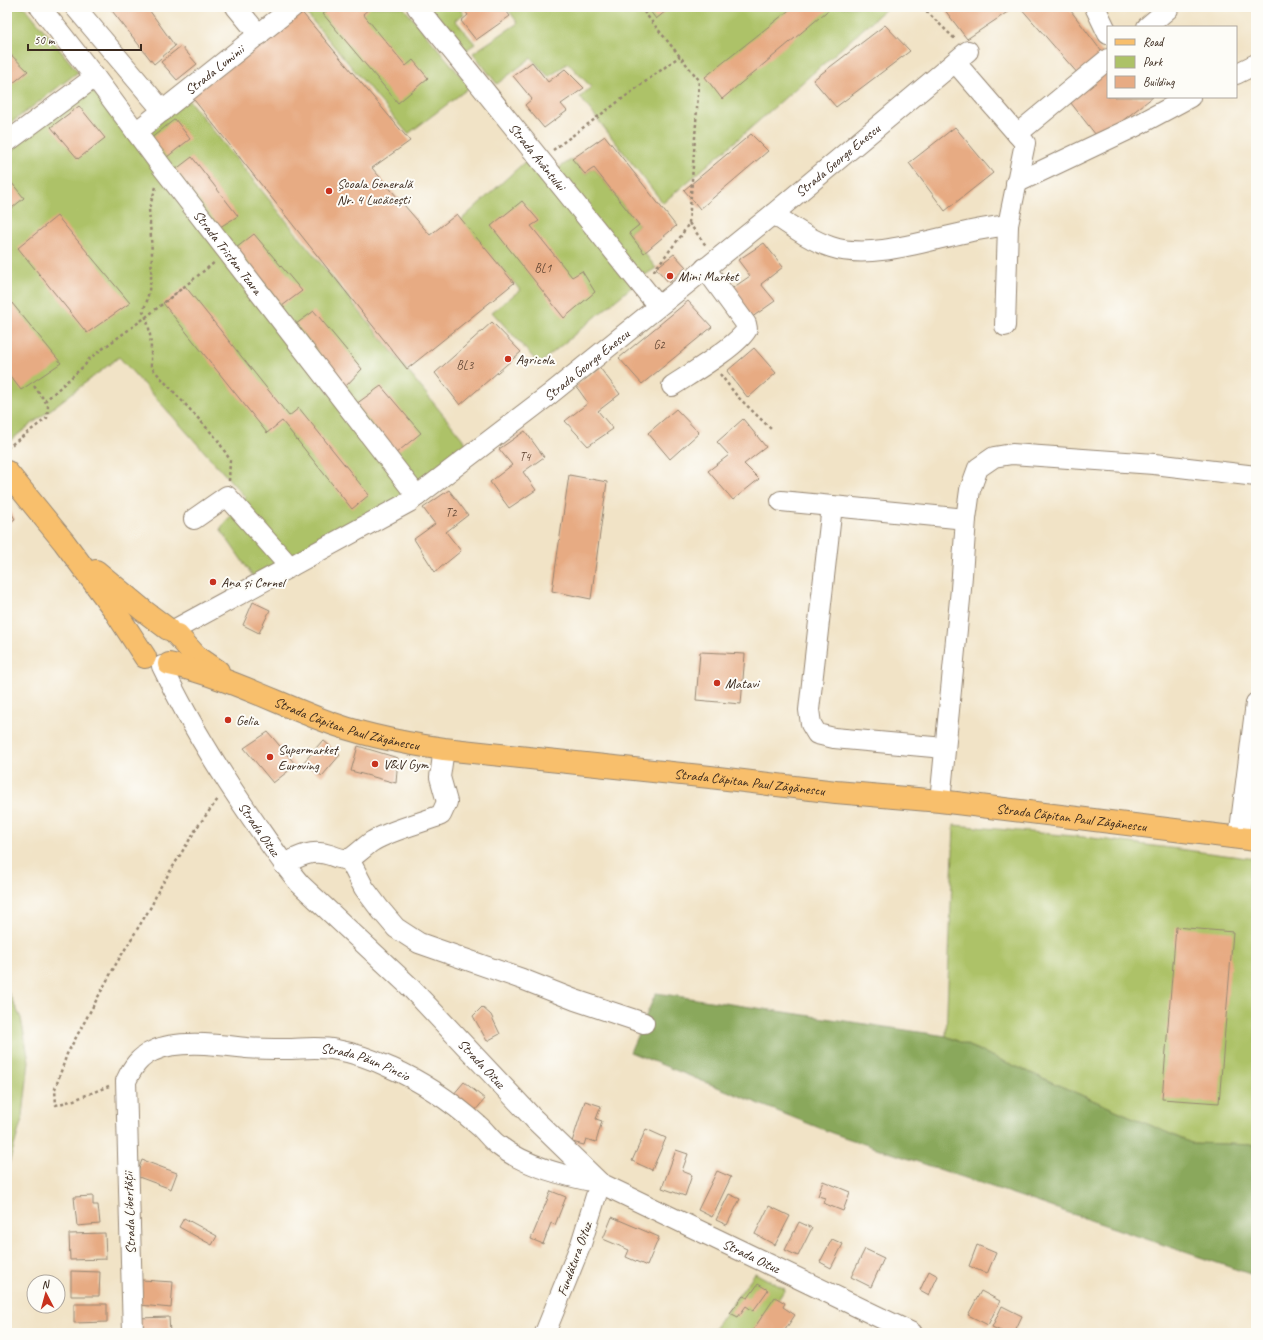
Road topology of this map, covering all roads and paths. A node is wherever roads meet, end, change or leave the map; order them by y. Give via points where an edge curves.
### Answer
1 (40, 7) edge
2 (75, 7) edge
3 (236, 7) edge
4 (293, 7) edge
5 (417, 7) edge
6 (640, 7) edge
7 (922, 7) edge
8 (1095, 7) edge
9 (1168, 7) edge
10 (1147, 26) edge
11 (1107, 32) edge
12 (259, 35) junction
13 (680, 56) junction
14 (961, 57) junction
15 (1107, 60) edge
16 (1256, 64) edge
17 (1237, 74) edge
18 (95, 77) junction
19 (1188, 98) edge
20 (163, 111) junction
21 (136, 132) junction
22 (1017, 134) junction
23 (7, 142) edge
24 (540, 159) junction
25 (162, 167) junction
26 (1016, 184) junction
27 (773, 214) junction
28 (689, 223) junction
29 (1008, 225) junction
30 (228, 252) junction
31 (711, 263) junction
32 (640, 284) junction
33 (658, 306) junction
34 (146, 317) junction
35 (1005, 326) dead end
36 (710, 360) junction
37 (34, 386) dead end
38 (672, 386) dead end
39 (45, 401) junction
40 (771, 428) dead end
41 (7, 448) edge
42 (7, 472) edge
43 (1256, 476) edge
44 (229, 483) dead end
45 (417, 496) junction
46 (781, 500) dead end
47 (832, 506) junction
48 (194, 519) dead end
49 (966, 519) junction
50 (64, 542) junction
51 (290, 568) junction
52 (172, 632) junction
53 (159, 662) junction
54 (252, 691) junction
55 (1256, 703) edge
56 (944, 748) junction
57 (444, 749) junction
58 (229, 785) junction
59 (940, 801) junction
60 (1248, 839) edge
61 (349, 859) junction
62 (284, 865) junction
63 (644, 1023) dead end
64 (126, 1093) junction
65 (600, 1183) junction
66 (133, 1333) edge
67 (545, 1333) edge
68 (912, 1333) edge

1 - 18 street, Strada Tristan Tzara
2 - 20 street
3 - 12 street
4 - 12 street, Strada Luminii
5 - 24 street, Strada Avântului
6 - 13 path
7 - 14 path
8 - 11 street
9 - 10 street
12 - 20 street, Strada Luminii
13 - 24 path
13 - 28 path via 699,80
14 - 22 street
14 - 27 street, Strada George Enescu
15 - 22 street
16 - 17 street
18 - 21 street, Strada Tristan Tzara
18 - 23 street
19 - 26 street
20 - 21 street, Strada Luminii
21 - 25 street, Strada Tristan Tzara
22 - 26 street via 1025,143
24 - 32 street, Strada Avântului
25 - 30 street, Strada Tristan Tzara
25 - 34 path via 149,208 152,253 151,279 143,311
26 - 29 street
27 - 29 street via 813,239 831,247 852,251 894,249 964,232
27 - 31 street, Strada George Enescu
28 - 31 path
28 - 32 path via 656,270
29 - 35 street
30 - 34 path
30 - 45 street, Strada Tristan Tzara
31 - 33 street, Strada George Enescu
31 - 36 street via 747,329 744,336
32 - 33 street, Strada Avântului
33 - 45 street, Strada George Enescu via 549,395
34 - 39 path via 90,358
34 - 44 path via 151,345 151,367 218,439 230,460
36 - 38 street
36 - 40 path via 737,396
37 - 39 path
39 - 41 path via 48,406 47,418
42 - 50 main road, Strada Căpitan Paul Zăgănescu
43 - 49 street via 1154,464 1012,454 994,457 978,468 970,490
45 - 51 street, Strada George Enescu
46 - 47 street
47 - 49 street
47 - 56 street via 809,710 811,724 817,734 834,738
48 - 51 street via 227,496
49 - 56 street
50 - 52 main road, Strada Căpitan Paul Zăgănescu via 129,599
50 - 53 main road, Strada Căpitan Paul Zăgănescu via 113,608
51 - 52 street, Strada George Enescu
52 - 53 main road via 179,640 180,651 174,661
52 - 53 main road via 156,628 146,635 142,646
52 - 54 main road, Strada Căpitan Paul Zăgănescu via 196,656
53 - 54 main road, Strada Căpitan Paul Zăgănescu via 198,671
53 - 58 street, Strada Oituz via 183,709
54 - 57 main road, Strada Căpitan Paul Zăgănescu via 341,727 383,739
55 - 60 street
56 - 59 street
57 - 59 main road, Strada Căpitan Paul Zăgănescu
57 - 61 street via 440,777 447,802 441,816 374,840
58 - 62 street, Strada Oituz
58 - 64 path via 198,826 116,964 67,1054 55,1089 56,1105 113,1084
59 - 60 main road, Strada Căpitan Paul Zăgănescu
61 - 62 street via 315,852 297,857
61 - 63 street via 364,888 379,908 396,928 419,943
62 - 65 street, Strada Oituz via 300,884 408,985 534,1119
64 - 65 street, Strada Păun Pincio via 126,1081 138,1060 154,1050 169,1046 200,1044 287,1050 306,1047 335,1049 392,1068 425,1085 479,1126 498,1146 517,1157 568,1176
64 - 66 street, Strada Libertății
65 - 67 street, Fundătura Oituz via 581,1244
65 - 68 street, Strada Oituz

